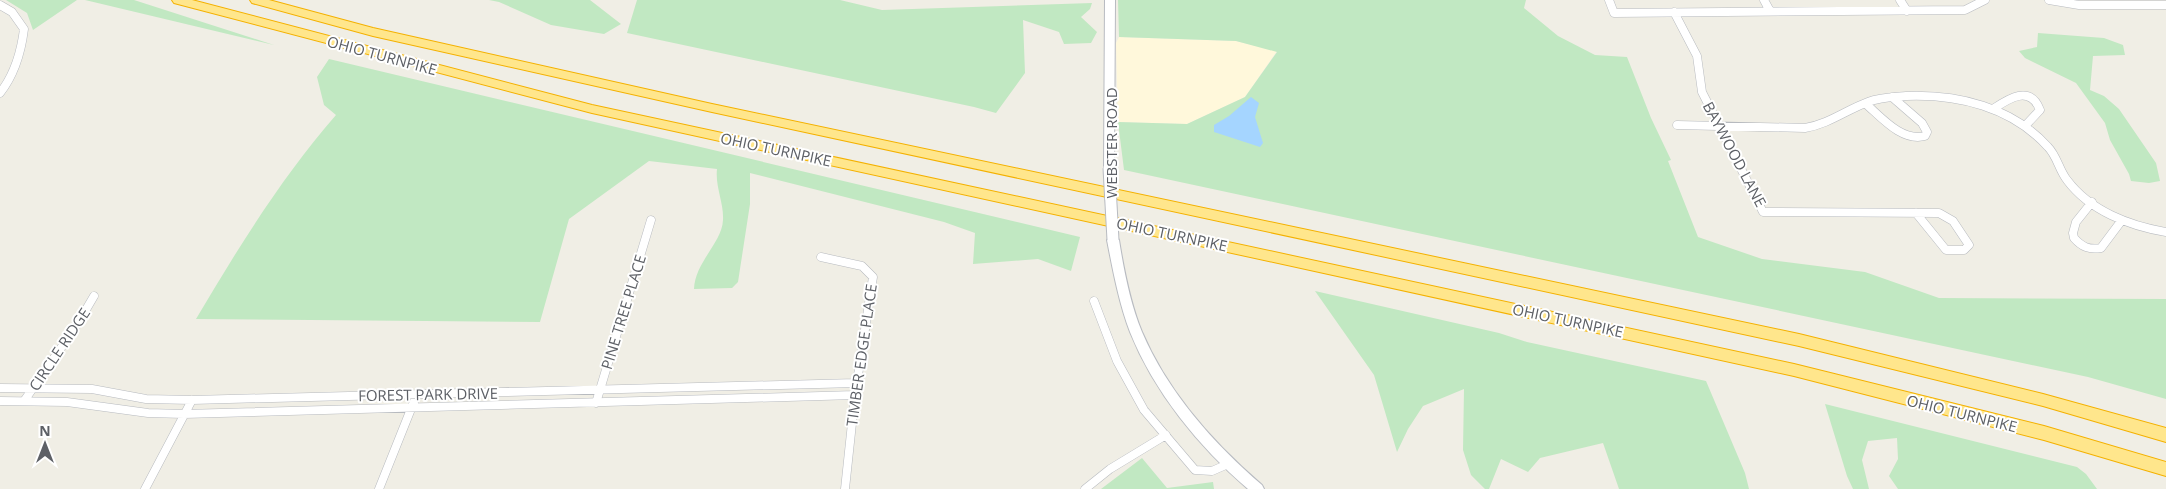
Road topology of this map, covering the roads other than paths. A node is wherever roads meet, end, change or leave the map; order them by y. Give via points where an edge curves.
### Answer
1 (178, 0) edge
2 (256, 0) edge
3 (1110, 0) edge
4 (1609, 0) edge
5 (1764, 0) edge
6 (1900, 0) edge
7 (1985, 0) edge
8 (2049, 0) edge
9 (0, 5) edge
10 (2166, 5) edge
11 (1770, 11) junction
12 (1907, 11) junction
13 (1674, 12) junction
14 (0, 93) edge
15 (1892, 97) junction
16 (1866, 104) junction
17 (1993, 109) junction
18 (1677, 125) dead end
19 (2025, 126) junction
20 (1721, 127) junction
21 (2092, 202) junction
22 (1916, 213) junction
23 (651, 220) dead end
24 (2122, 220) junction
25 (2166, 232) edge
26 (822, 257) dead end
27 (94, 296) dead end
28 (1094, 301) dead end
29 (856, 384) junction
30 (34, 387) junction
31 (0, 388) edge
32 (599, 389) junction
33 (416, 394) junction
34 (855, 396) junction
35 (192, 400) junction
36 (0, 401) edge
37 (24, 401) junction
38 (596, 403) junction
39 (412, 407) junction
40 (184, 414) junction
41 (1166, 435) junction
42 (2166, 435) edge
43 (1228, 464) junction
44 (2166, 469) edge
45 (145, 489) edge
46 (379, 489) edge
47 (845, 489) edge
48 (1084, 489) edge
49 (1257, 489) edge

1 - 44 highway, OHIO TURNPIKE via 592,109 1794,370 2044,433
2 - 42 highway, OHIO TURNPIKE via 373,32 712,108 1799,340 2043,400
3 - 43 street, WEBSTER ROAD, bridge via 1112,240 1128,307 1142,344 1163,382
4 - 13 street via 1614,13
5 - 11 street
6 - 12 street
7 - 12 street via 1965,10
8 - 10 street via 2080,5
9 - 14 street via 12,12 24,29 14,73
11 - 12 street
11 - 13 street
13 - 20 street, BAYWOOD LANE via 1697,56 1702,92
15 - 16 street
15 - 16 street via 1926,128 1925,136 1905,136
15 - 17 street via 1944,95
16 - 20 street via 1823,124 1805,128
17 - 19 street
17 - 19 street via 2012,96 2029,98 2037,103 2040,110
18 - 20 street
19 - 21 street via 2049,148 2067,180
20 - 22 street, BAYWOOD LANE via 1763,212
21 - 24 street
21 - 24 street via 2074,226 2072,235 2084,248 2101,248
22 - 22 street, BAYWOOD LANE via 1946,250 1964,250 1969,245 1952,221 1939,213
23 - 32 street, PINE TREE PLACE
24 - 25 street
26 - 29 street, TIMBER EDGE PLACE via 862,266 873,277
27 - 30 street, CIRCLE RIDGE
28 - 41 street via 1116,361 1144,410
29 - 32 street, FOREST PARK DRIVE
29 - 34 street, TIMBER EDGE PLACE
30 - 31 street, FOREST PARK DRIVE
30 - 35 street, FOREST PARK DRIVE via 92,389 146,399
30 - 37 street, CIRCLE RIDGE
32 - 33 street, FOREST PARK DRIVE
32 - 38 street, PINE TREE PLACE
33 - 35 street, FOREST PARK DRIVE
33 - 39 street
34 - 38 street, FOREST PARK DRIVE
34 - 47 street, TIMBER EDGE PLACE
35 - 40 street
36 - 37 street, FOREST PARK DRIVE
37 - 40 street, FOREST PARK DRIVE
38 - 39 street, FOREST PARK DRIVE
39 - 40 street, FOREST PARK DRIVE
39 - 46 street
40 - 45 street
41 - 43 street via 1195,470 1212,471
41 - 48 street
43 - 49 street, WEBSTER ROAD

